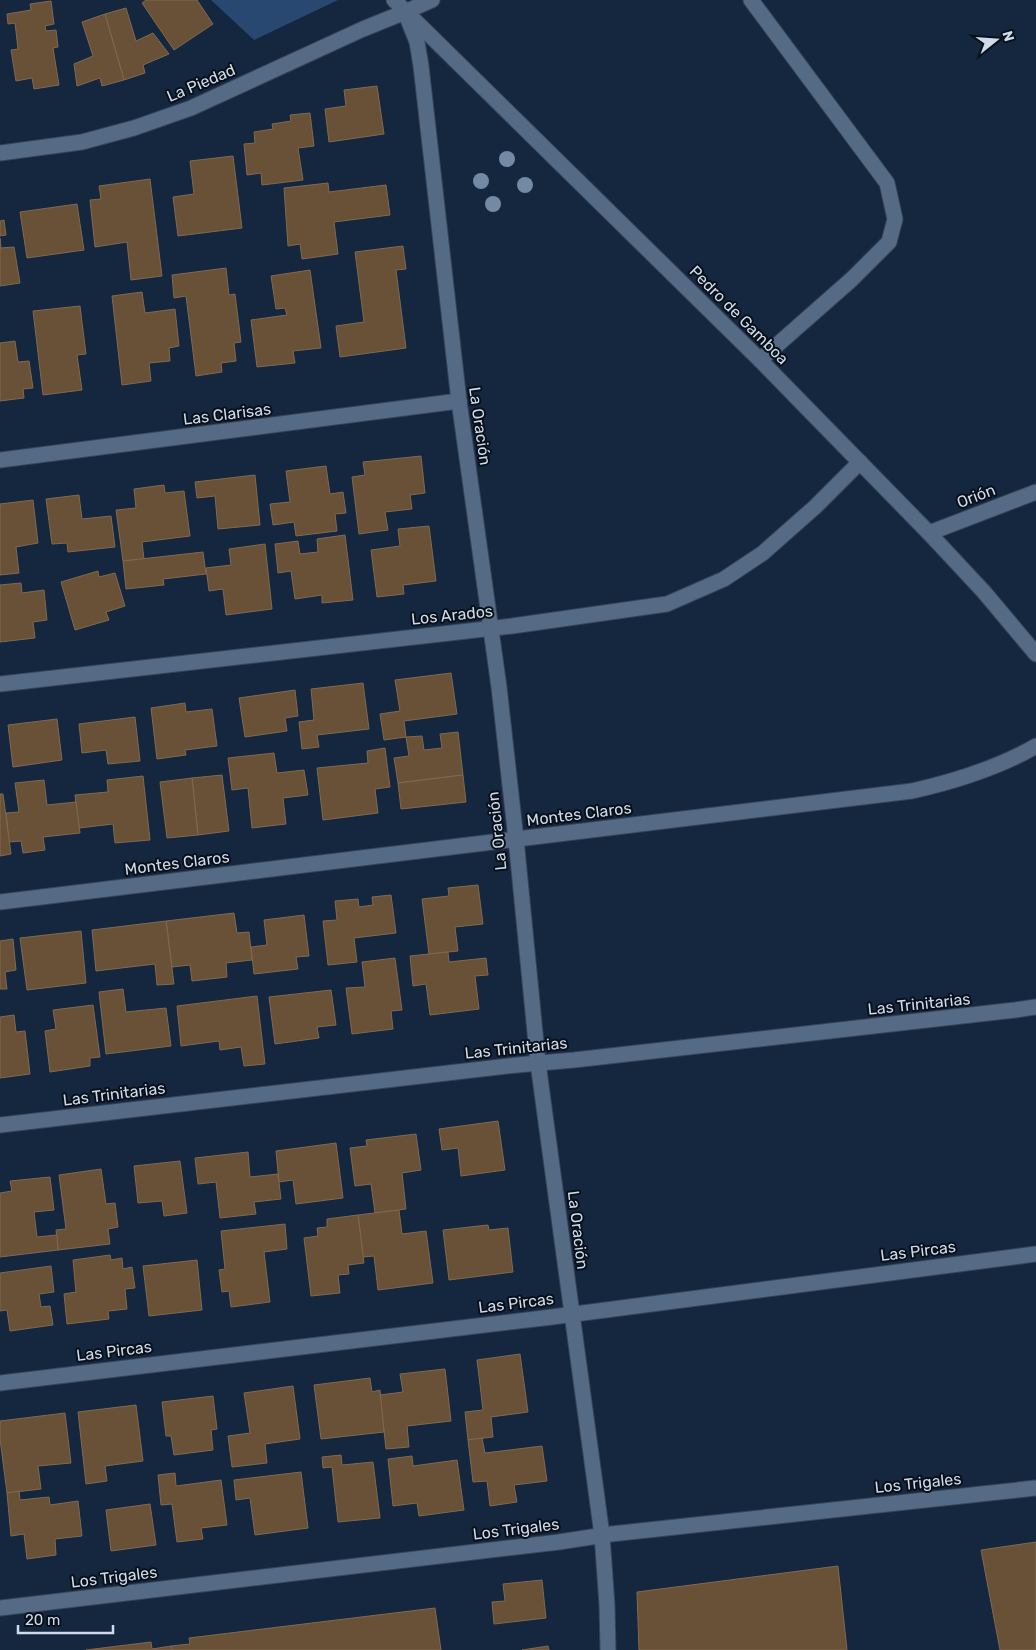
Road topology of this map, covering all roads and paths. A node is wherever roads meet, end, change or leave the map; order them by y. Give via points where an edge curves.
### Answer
1 (394, 0) edge
2 (432, 0) edge
3 (751, 0) edge
4 (405, 12) junction
5 (0, 153) edge
6 (760, 360) junction
7 (459, 400) junction
8 (0, 460) edge
9 (860, 462) junction
10 (1036, 492) edge
11 (930, 533) junction
12 (490, 628) junction
13 (1036, 654) edge
14 (0, 684) edge
15 (1036, 746) edge
16 (516, 839) junction
17 (0, 902) edge
18 (1036, 1006) edge
19 (538, 1063) junction
20 (0, 1125) edge
21 (1036, 1254) edge
22 (571, 1314) junction
23 (0, 1383) edge
24 (1036, 1488) edge
25 (602, 1535) junction
26 (0, 1608) edge
27 (608, 1650) edge

1 - 4 street, Pedro de Gamboa
2 - 4 street, La Piedad
3 - 6 street via 888,183 895,219 888,242 852,279
4 - 5 street, La Piedad via 191,108 82,142
4 - 6 street, Pedro de Gamboa
4 - 7 street, La Oración via 417,42 421,66
6 - 9 street, Pedro de Gamboa
7 - 8 street, Las Clarisas
7 - 12 street, La Oración
9 - 11 street, Pedro de Gamboa
9 - 12 street, Los Arados via 763,553 724,579 667,604
10 - 11 street, Orión
11 - 13 street, Pedro de Gamboa
12 - 14 street, Los Arados
12 - 16 street, La Oración
15 - 16 street, Montes Claros via 975,774 912,791
16 - 17 street, Montes Claros
16 - 19 street, La Oración
18 - 19 street, Las Trinitarias
19 - 20 street, Las Trinitarias
19 - 22 street, La Oración
21 - 22 street, Las Pircas
22 - 23 street, Las Pircas
22 - 25 street, La Oración
24 - 25 street, Los Trigales
25 - 26 street, Los Trigales
25 - 27 street, La Oración

